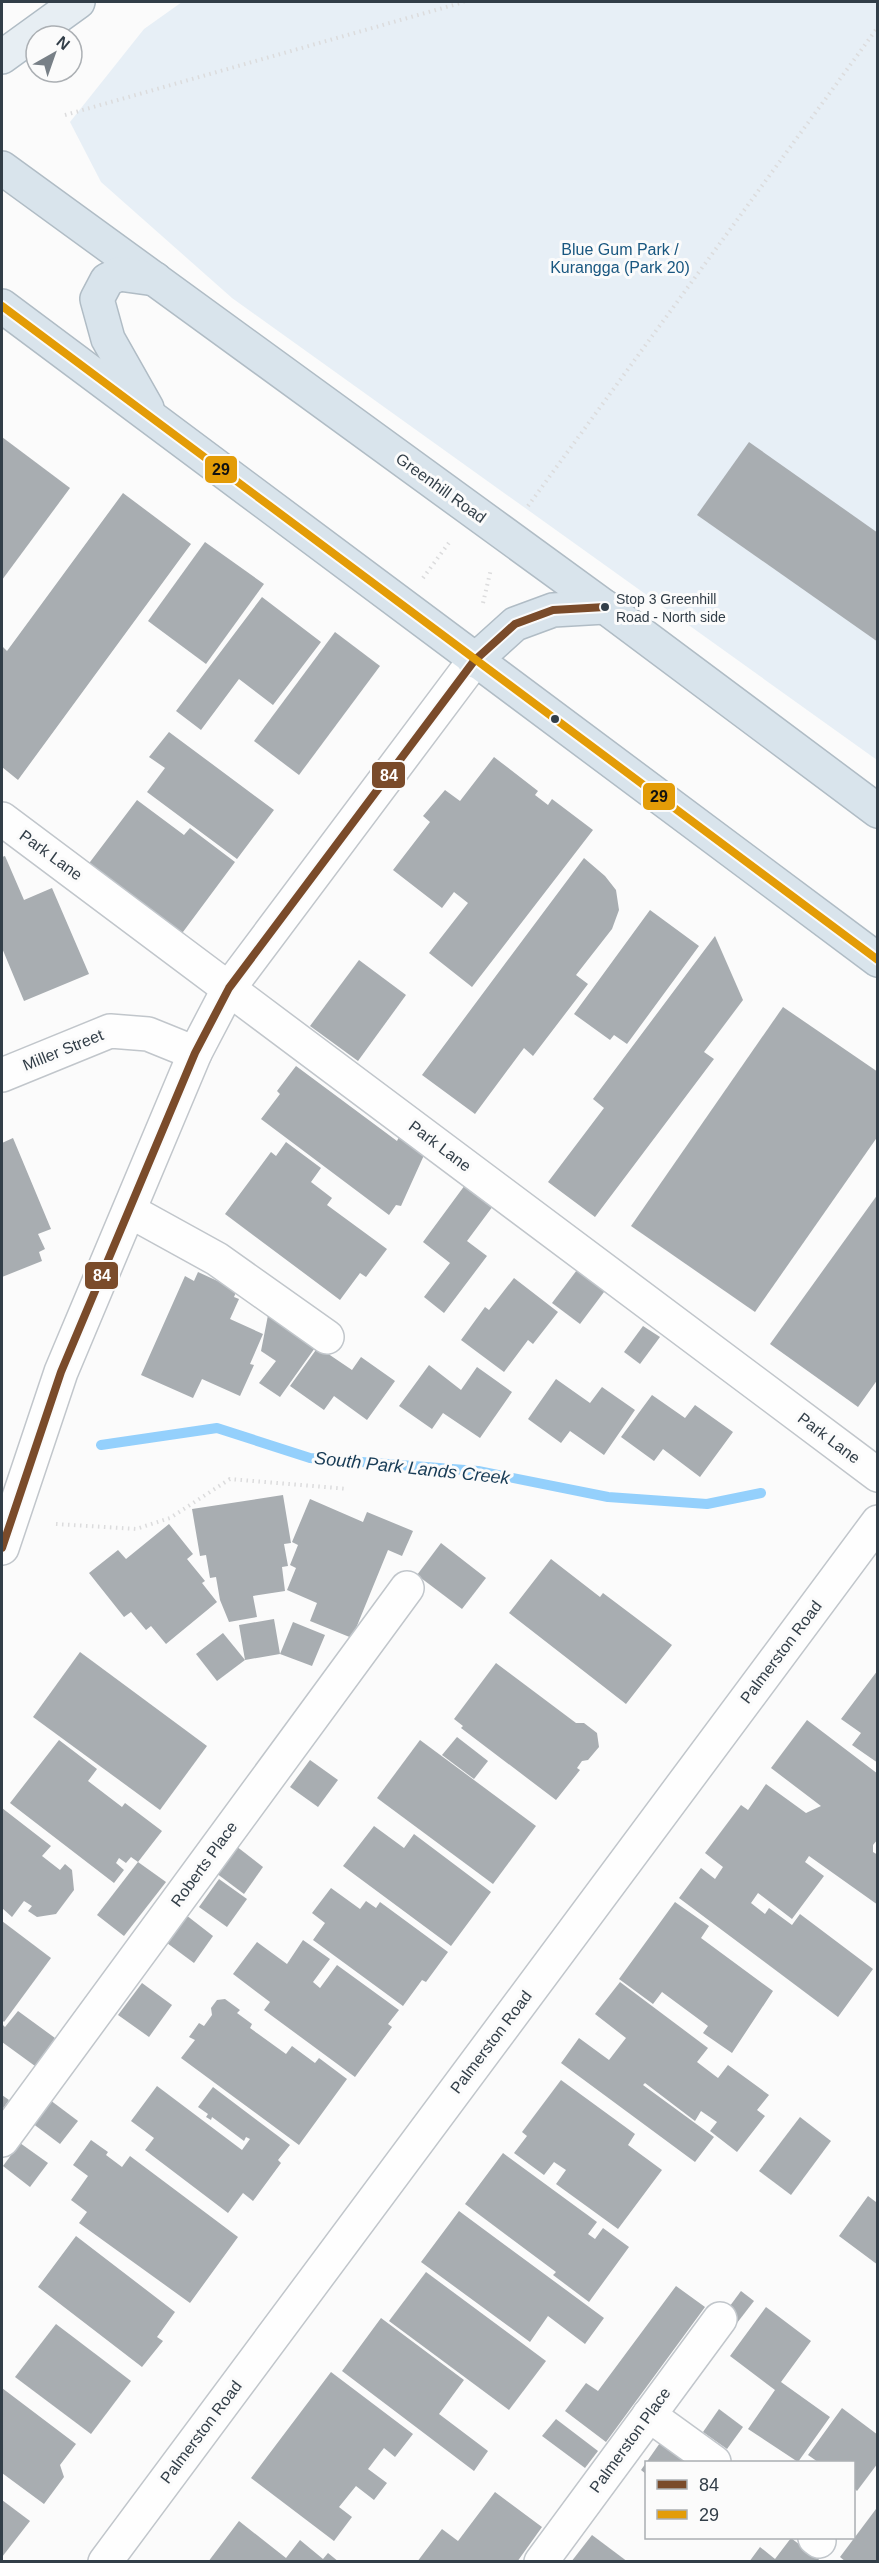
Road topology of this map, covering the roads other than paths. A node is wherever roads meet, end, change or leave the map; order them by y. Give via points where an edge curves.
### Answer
1 (78, 2) edge
2 (2, 57) edge
3 (2, 168) edge
4 (155, 279) junction
5 (2, 306) edge
6 (153, 420) junction
7 (605, 607) junction
8 (474, 661) junction
9 (878, 811) edge
10 (2, 819) edge
11 (878, 960) edge
12 (229, 988) junction
13 (195, 1053) junction
14 (2, 1076) edge
15 (130, 1211) junction
16 (327, 1337) dead end
17 (878, 1475) edge
18 (878, 1522) edge
19 (2, 1548) edge
20 (407, 1588) dead end
21 (2, 2140) edge
22 (720, 2319) dead end
23 (649, 2415) junction
24 (711, 2461) edge
25 (105, 2562) edge
26 (541, 2562) edge

1 - 2 main road
3 - 4 highway, Greenhill Road
4 - 6 highway via 119,274 107,280 97,298 108,339
4 - 7 highway, Greenhill Road
5 - 6 highway
6 - 8 highway
7 - 8 highway via 553,610 515,624
7 - 9 highway, Greenhill Road
8 - 11 highway
8 - 12 street
10 - 12 street, Park Lane
12 - 13 street
12 - 17 street, Park Lane
13 - 14 street, Miller Street via 148,1034 110,1031
13 - 15 street
15 - 16 street via 217,1259
15 - 19 street via 61,1372
18 - 25 street, Palmerston Road
20 - 21 street, Roberts Place
22 - 23 street, Palmerston Place
23 - 24 street
23 - 26 street, Palmerston Place

